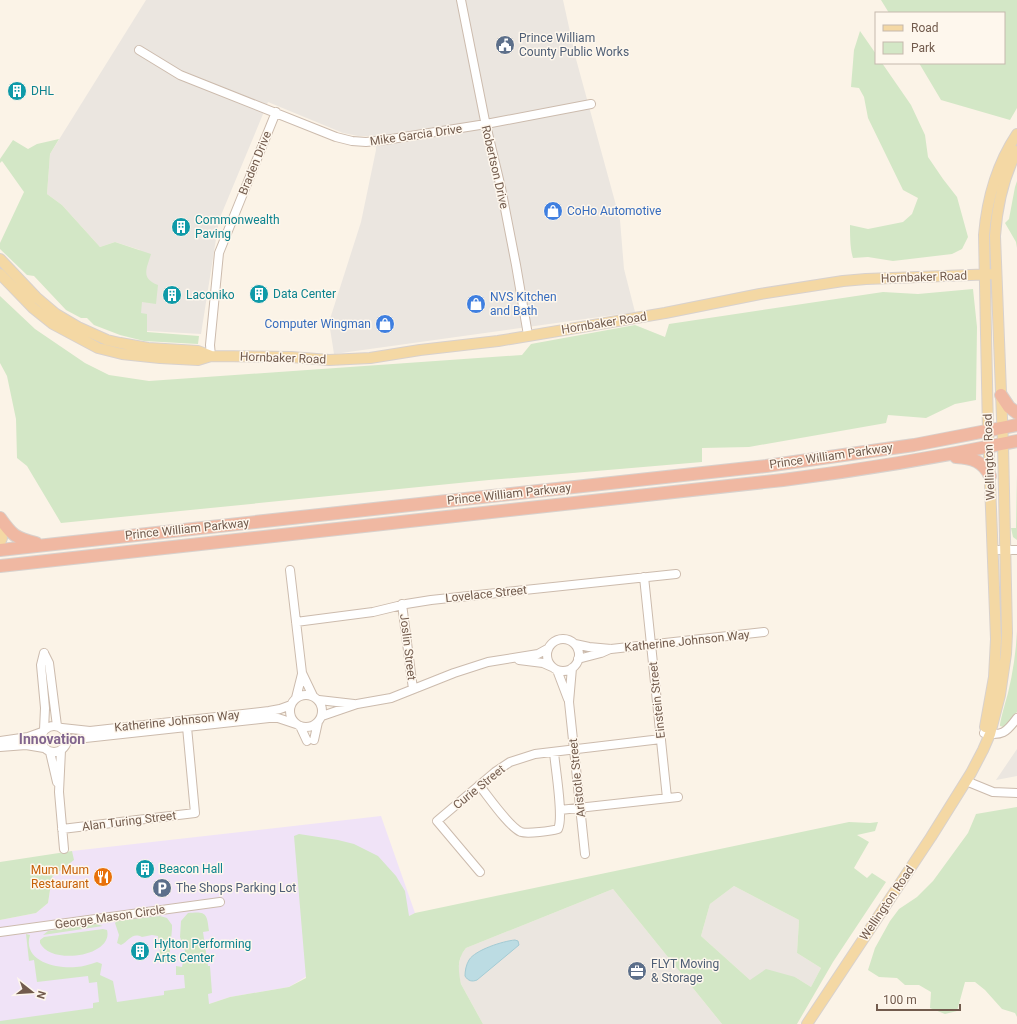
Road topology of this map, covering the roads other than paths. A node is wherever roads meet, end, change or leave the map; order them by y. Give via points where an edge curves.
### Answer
1 (461, 0) edge
2 (138, 50) dead end
3 (591, 104) dead end
4 (276, 112) junction
5 (486, 124) junction
6 (1017, 134) edge
7 (1017, 151) edge
8 (0, 259) edge
9 (0, 274) edge
10 (996, 274) junction
11 (985, 275) junction
12 (528, 335) junction
13 (211, 356) junction
14 (1001, 395) junction
15 (1017, 414) edge
16 (1017, 424) edge
17 (1002, 428) junction
18 (988, 431) junction
19 (1017, 441) edge
20 (1003, 444) junction
21 (989, 447) junction
22 (945, 456) junction
23 (990, 476) junction
24 (0, 518) edge
25 (0, 522) edge
26 (0, 543) edge
27 (43, 545) junction
28 (0, 550) edge
29 (992, 550) junction
30 (1005, 550) junction
31 (1017, 550) edge
32 (0, 566) edge
33 (290, 570) dead end
34 (676, 574) dead end
35 (644, 577) junction
36 (402, 604) junction
37 (296, 622) junction
38 (764, 632) dead end
39 (575, 644) junction
40 (651, 644) junction
41 (548, 649) junction
42 (611, 649) junction
43 (510, 659) junction
44 (578, 659) junction
45 (572, 668) junction
46 (555, 669) junction
47 (302, 673) junction
48 (413, 689) junction
49 (316, 698) junction
50 (293, 701) junction
51 (569, 702) junction
52 (357, 704) junction
53 (1017, 718) edge
54 (320, 719) junction
55 (298, 725) junction
56 (60, 727) junction
57 (187, 727) junction
58 (43, 731) junction
59 (987, 733) junction
60 (661, 739) junction
61 (67, 740) junction
62 (0, 741) edge
63 (0, 747) edge
64 (47, 750) junction
65 (61, 750) junction
66 (574, 750) junction
67 (554, 752) junction
68 (966, 782) junction
69 (479, 785) junction
70 (59, 792) junction
71 (1017, 793) edge
72 (678, 797) dead end
73 (667, 798) junction
74 (580, 808) junction
75 (560, 810) junction
76 (62, 829) junction
77 (64, 849) dead end
78 (585, 854) dead end
79 (480, 872) dead end
80 (220, 902) dead end
81 (0, 932) edge
82 (807, 1024) edge

1 - 5 street, Robertson Drive
2 - 4 street, Mike Garcia Drive via 180,75
3 - 5 street, Mike Garcia Drive
4 - 5 street, Mike Garcia Drive via 336,136 366,142
4 - 13 street, Braden Drive via 219,253
5 - 12 street, Robertson Drive via 517,268
6 - 11 main road, Wellington Road via 998,169 990,194 984,235
7 - 10 main road, Wellington Road via 1007,173 998,207 995,236
8 - 13 main road, Hornbaker Road via 56,314 87,332 134,346 198,351
9 - 13 main road, Hornbaker Road via 33,308 53,324 98,348 122,354 160,358 198,360
10 - 11 main road, Hornbaker Road
10 - 14 main road, Wellington Road
11 - 12 main road, Hornbaker Road via 851,280
11 - 18 main road, Wellington Road
12 - 13 main road, Hornbaker Road via 347,360
14 - 15 highway
14 - 17 main road, Wellington Road
16 - 17 highway, Prince William Parkway
17 - 18 highway, Prince William Parkway
17 - 20 main road, Wellington Road
18 - 21 main road, Wellington Road
18 - 27 highway, Prince William Parkway via 766,466
19 - 20 highway, Prince William Parkway
20 - 21 highway, Prince William Parkway
20 - 30 main road, Wellington Road
21 - 22 highway, Prince William Parkway
21 - 23 main road, Wellington Road
22 - 23 highway via 973,459 983,465
22 - 32 highway, Prince William Parkway via 783,480
23 - 29 main road, Wellington Road
24 - 27 highway via 18,538
25 - 26 main road
27 - 28 highway, Prince William Parkway
29 - 30 street
29 - 59 main road, Wellington Road via 995,660
30 - 31 street
30 - 59 main road, Wellington Road via 1006,654 1000,695
33 - 37 street
34 - 35 street, Lovelace Street
35 - 36 street, Lovelace Street
35 - 40 street, Einstein Street
36 - 37 street, Lovelace Street via 373,612
36 - 48 street, Joslin Street
37 - 47 street
38 - 40 street, Katherine Johnson Way
39 - 41 street via 561,638 551,643
39 - 42 street, Katherine Johnson Way via 589,648
39 - 44 street
40 - 42 street, Katherine Johnson Way
40 - 60 street, Einstein Street
41 - 43 street via 538,654
41 - 46 street via 547,658
42 - 44 street, Katherine Johnson Way
43 - 46 street via 543,663
43 - 48 street via 488,662
44 - 45 street
45 - 46 street
45 - 51 street, Aristotle Street
46 - 51 street, Aristotle Street
47 - 49 street via 308,688
47 - 50 street
48 - 52 street via 391,698
49 - 50 street via 302,695
49 - 52 street
49 - 54 street via 322,708
50 - 55 street via 290,715
50 - 56 street, Katherine Johnson Way via 280,709 269,711 120,728 90,731
51 - 66 street, Aristotle Street
52 - 54 street
53 - 59 street via 1004,732
54 - 55 street via 312,726
54 - 55 street via 311,740
55 - 57 street, Katherine Johnson Way via 278,718 269,718
56 - 58 street via 49,726
56 - 58 street via 49,663 44,654 41,665 45,708
56 - 61 street
57 - 61 street, Katherine Johnson Way
57 - 76 street, Alan Turing Street via 195,813
58 - 62 street via 28,737
58 - 64 street via 40,740
59 - 68 main road, Wellington Road
60 - 66 street, Curie Street
60 - 73 street, Einstein Street
61 - 65 street
63 - 64 street via 26,745
64 - 65 street
64 - 70 street
65 - 70 street
66 - 67 street, Curie Street
66 - 74 street, Aristotle Street
67 - 69 street, Curie Street via 535,754 510,762
67 - 75 street
68 - 71 street via 993,792
68 - 82 main road, Wellington Road
69 - 75 street via 510,822 523,832 552,831 558,828
69 - 79 street, Curie Street via 437,822
70 - 76 street
72 - 73 street
73 - 74 street
74 - 75 street
74 - 78 street, Aristotle Street
76 - 77 street
80 - 81 street, George Mason Circle

